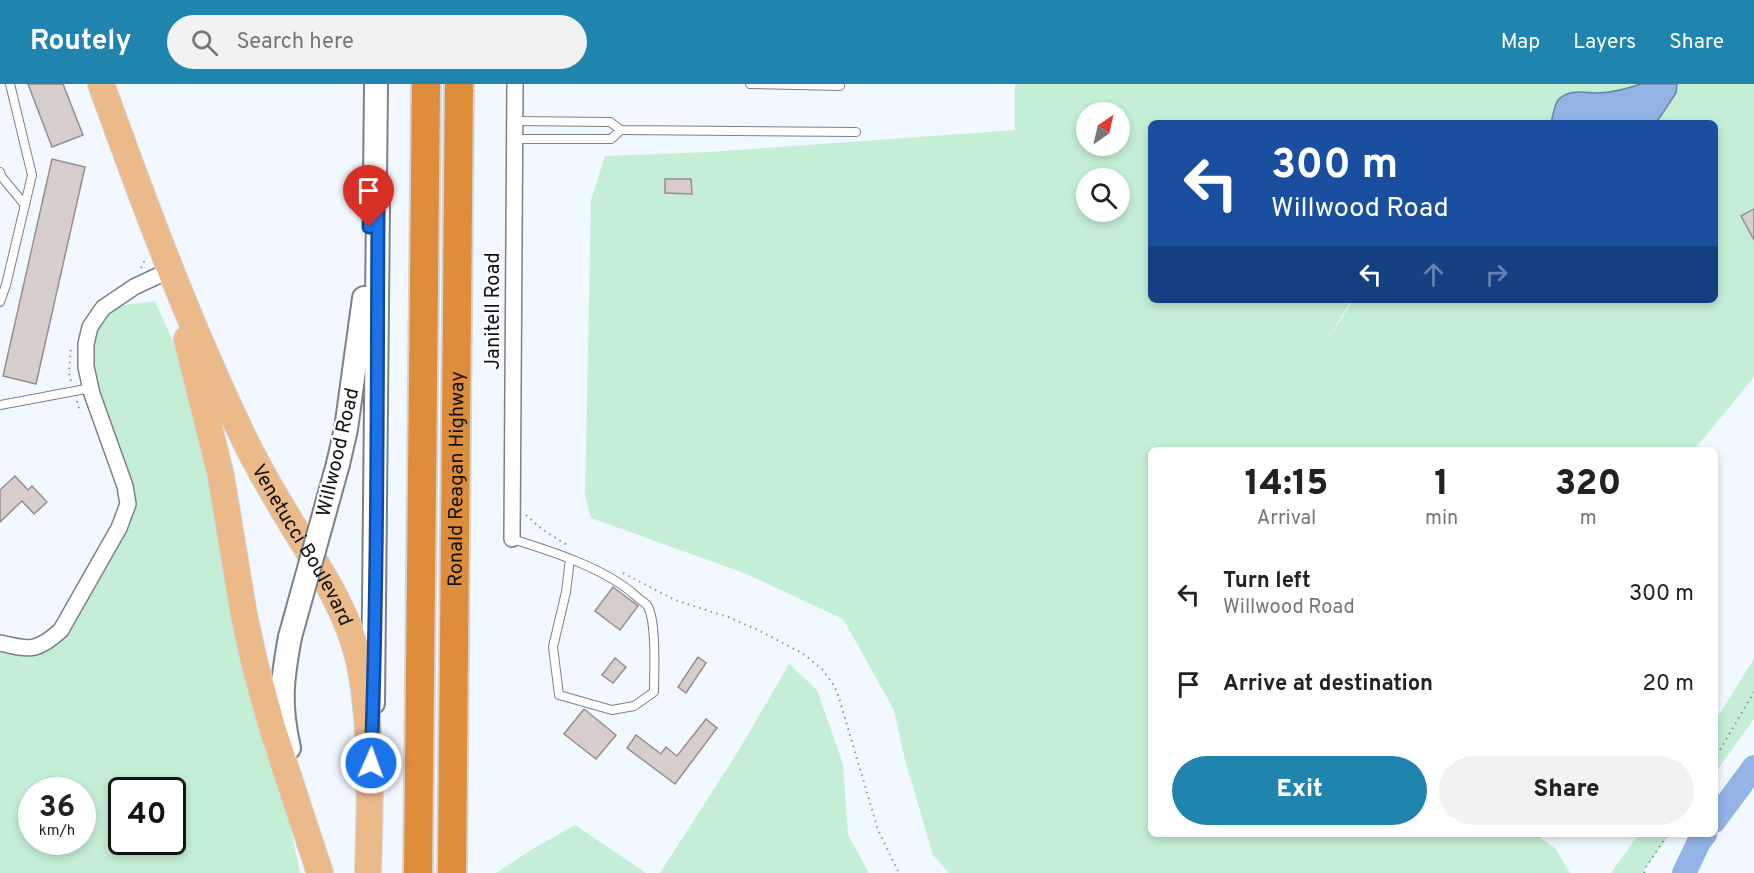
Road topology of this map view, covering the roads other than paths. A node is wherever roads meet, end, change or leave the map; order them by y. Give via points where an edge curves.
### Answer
1 (10, 84) edge
2 (101, 84) edge
3 (376, 84) edge
4 (459, 84) edge
5 (515, 84) edge
6 (750, 84) edge
7 (840, 84) edge
8 (425, 93) edge
9 (515, 121) junction
10 (621, 130) junction
11 (856, 132) dead end
12 (515, 139) junction
13 (0, 172) edge
14 (375, 183) junction
15 (25, 205) junction
16 (171, 270) junction
17 (0, 302) edge
18 (91, 388) junction
19 (0, 405) edge
20 (512, 539) joint
21 (570, 559) junction
22 (0, 643) edge
23 (370, 785) junction
24 (305, 823) junction
25 (320, 873) edge
26 (368, 873) edge
27 (418, 873) edge
28 (452, 873) edge

1 - 15 lane via 32,175
2 - 16 main road, Venetucci Boulevard
3 - 14 street, Willwood Road
4 - 28 highway, Ronald Reagan Highway
5 - 9 street, Janitell Road
6 - 7 lane
8 - 27 highway, Ronald Reagan Highway
9 - 10 lane via 610,122
9 - 12 street, Janitell Road
10 - 11 lane
10 - 12 lane via 611,140
12 - 20 street, Janitell Road
13 - 15 lane
14 - 23 street, Willwood Road via 377,441
14 - 24 street, Willwood Road, bridge via 370,206 364,311 346,429 290,636 283,677 283,723
15 - 17 lane
16 - 18 street via 134,287 103,308 90,327 86,367
16 - 23 main road, Venetucci Boulevard via 239,429 333,591 349,628 364,695
16 - 24 main road, Venetucci Boulevard via 221,477 254,661
18 - 19 lane
18 - 22 street via 128,504 119,528 61,630 48,642 27,649
20 - 21 lane
21 - 21 lane via 626,587 647,606 653,623 654,692 634,706 612,710 559,695 553,647
23 - 26 main road, Venetucci Boulevard
24 - 25 main road, Venetucci Boulevard

